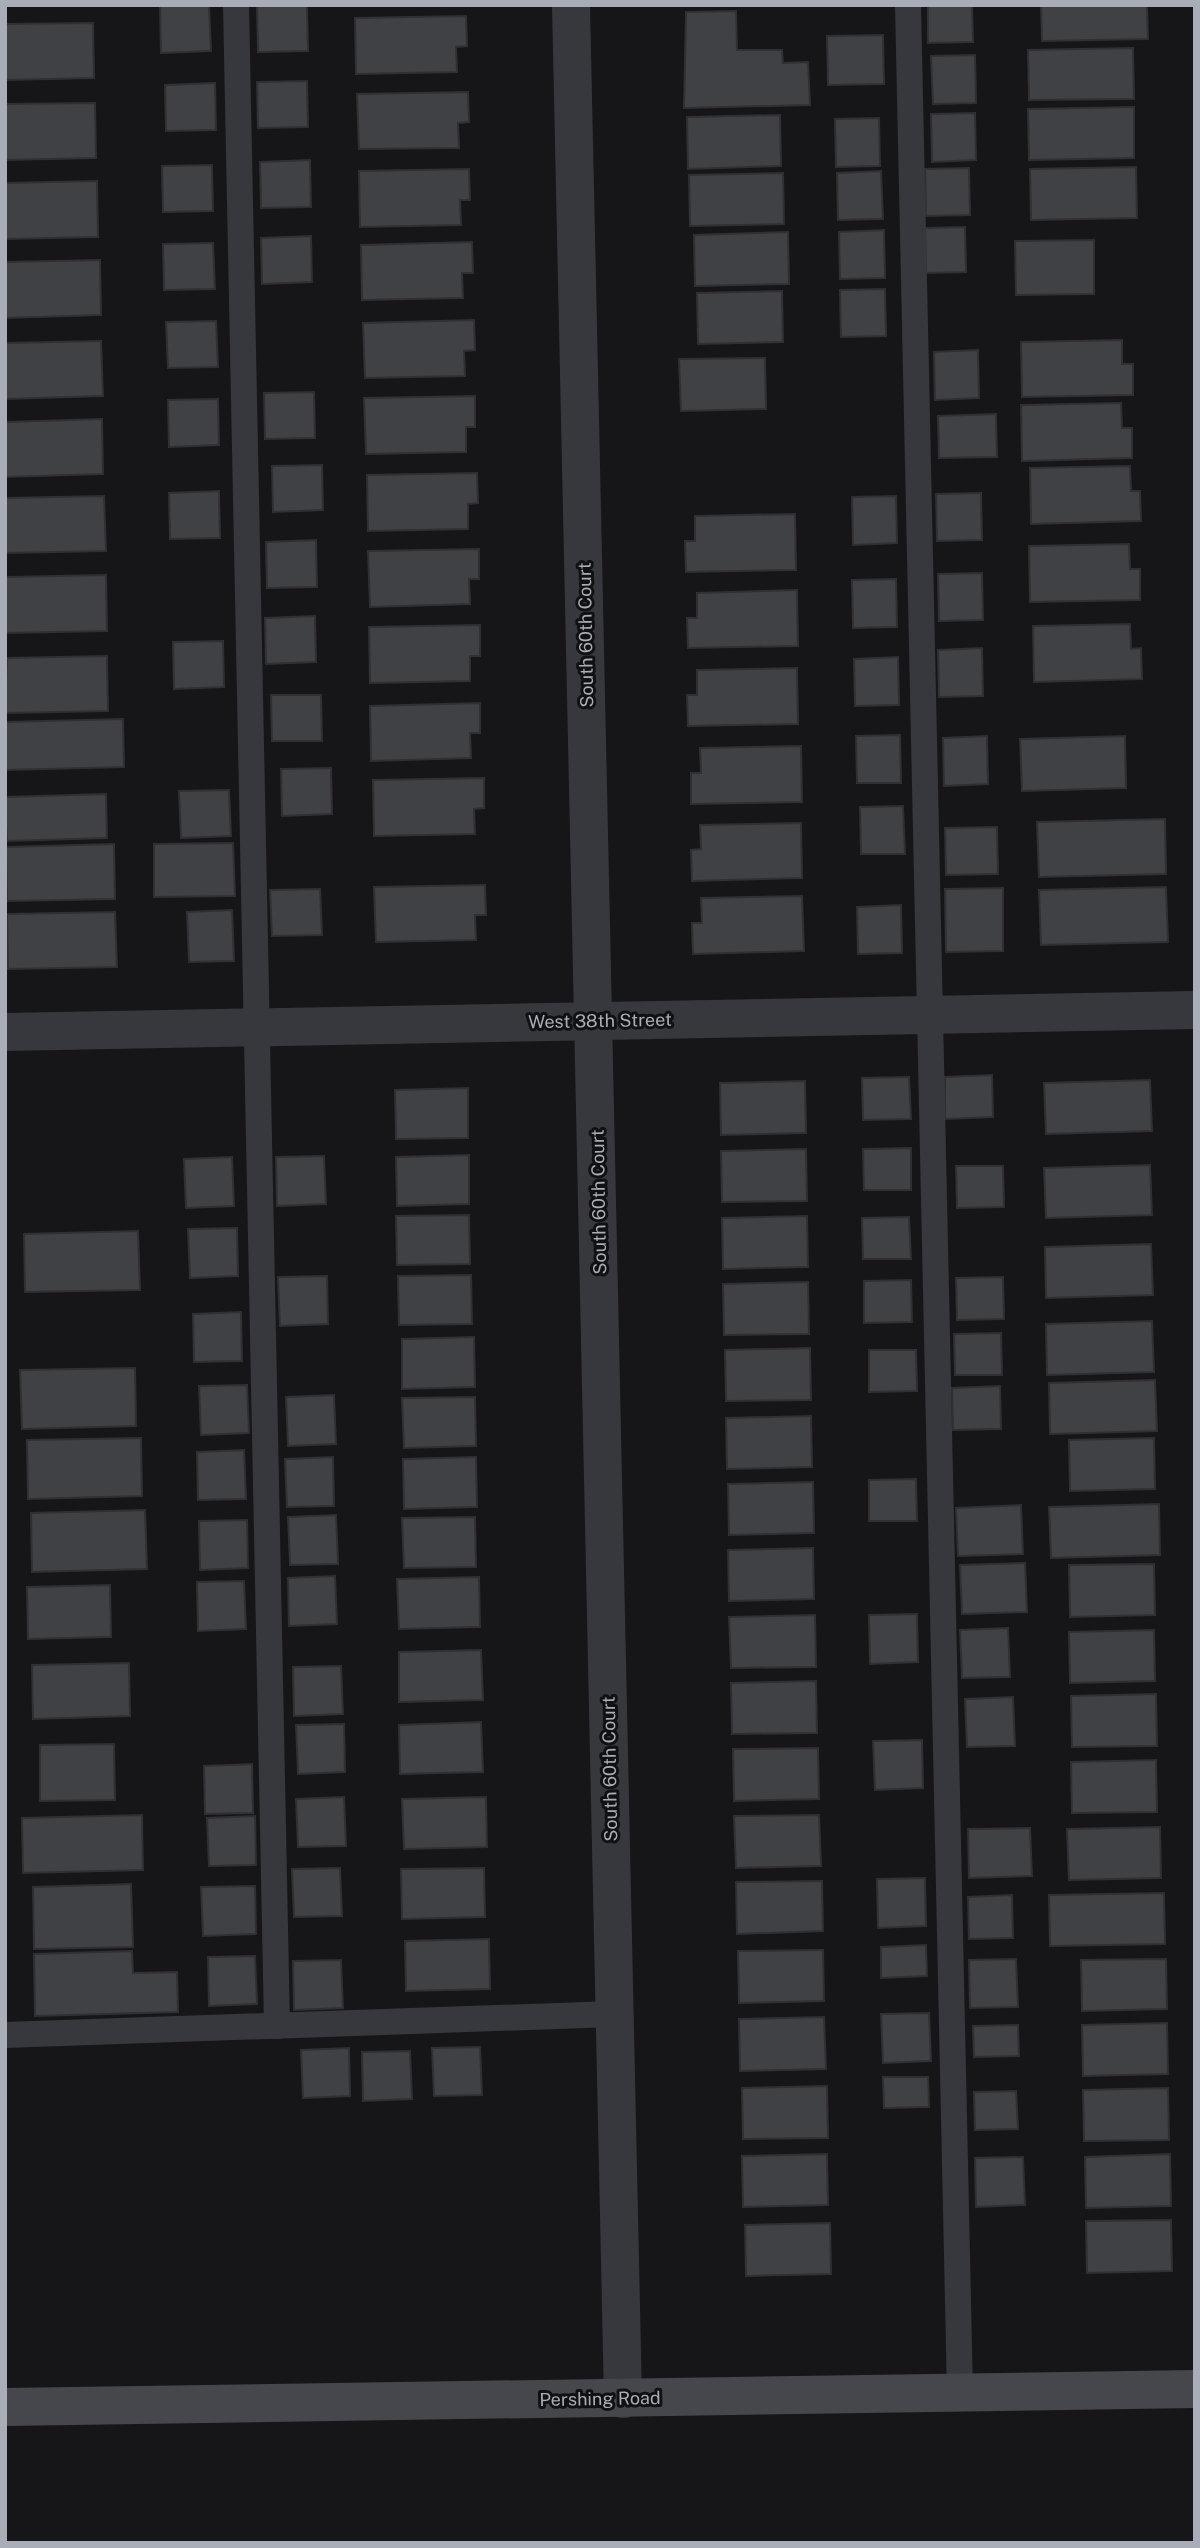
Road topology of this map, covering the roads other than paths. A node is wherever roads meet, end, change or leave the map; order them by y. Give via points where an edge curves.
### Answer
1 (236, 5) edge
2 (571, 5) edge
3 (908, 5) edge
4 (1195, 1010) edge
5 (930, 1015) junction
6 (596, 1021) junction
7 (257, 1027) junction
8 (5, 1032) edge
9 (615, 2014) junction
10 (277, 2026) junction
11 (5, 2035) edge
12 (1195, 2389) edge
13 (960, 2393) junction
14 (623, 2399) junction
15 (5, 2407) edge

1 - 7 lane
2 - 6 street, South 60th Court
3 - 5 lane
4 - 5 street, West 38th Street
5 - 6 street, West 38th Street
5 - 13 lane
6 - 7 street, West 38th Street
6 - 9 street, South 60th Court
7 - 8 street, West 38th Street
7 - 10 lane
9 - 10 lane
9 - 14 street, South 60th Court
10 - 11 lane
12 - 13 main road, Pershing Road
13 - 14 main road, Pershing Road
14 - 15 main road, Pershing Road

